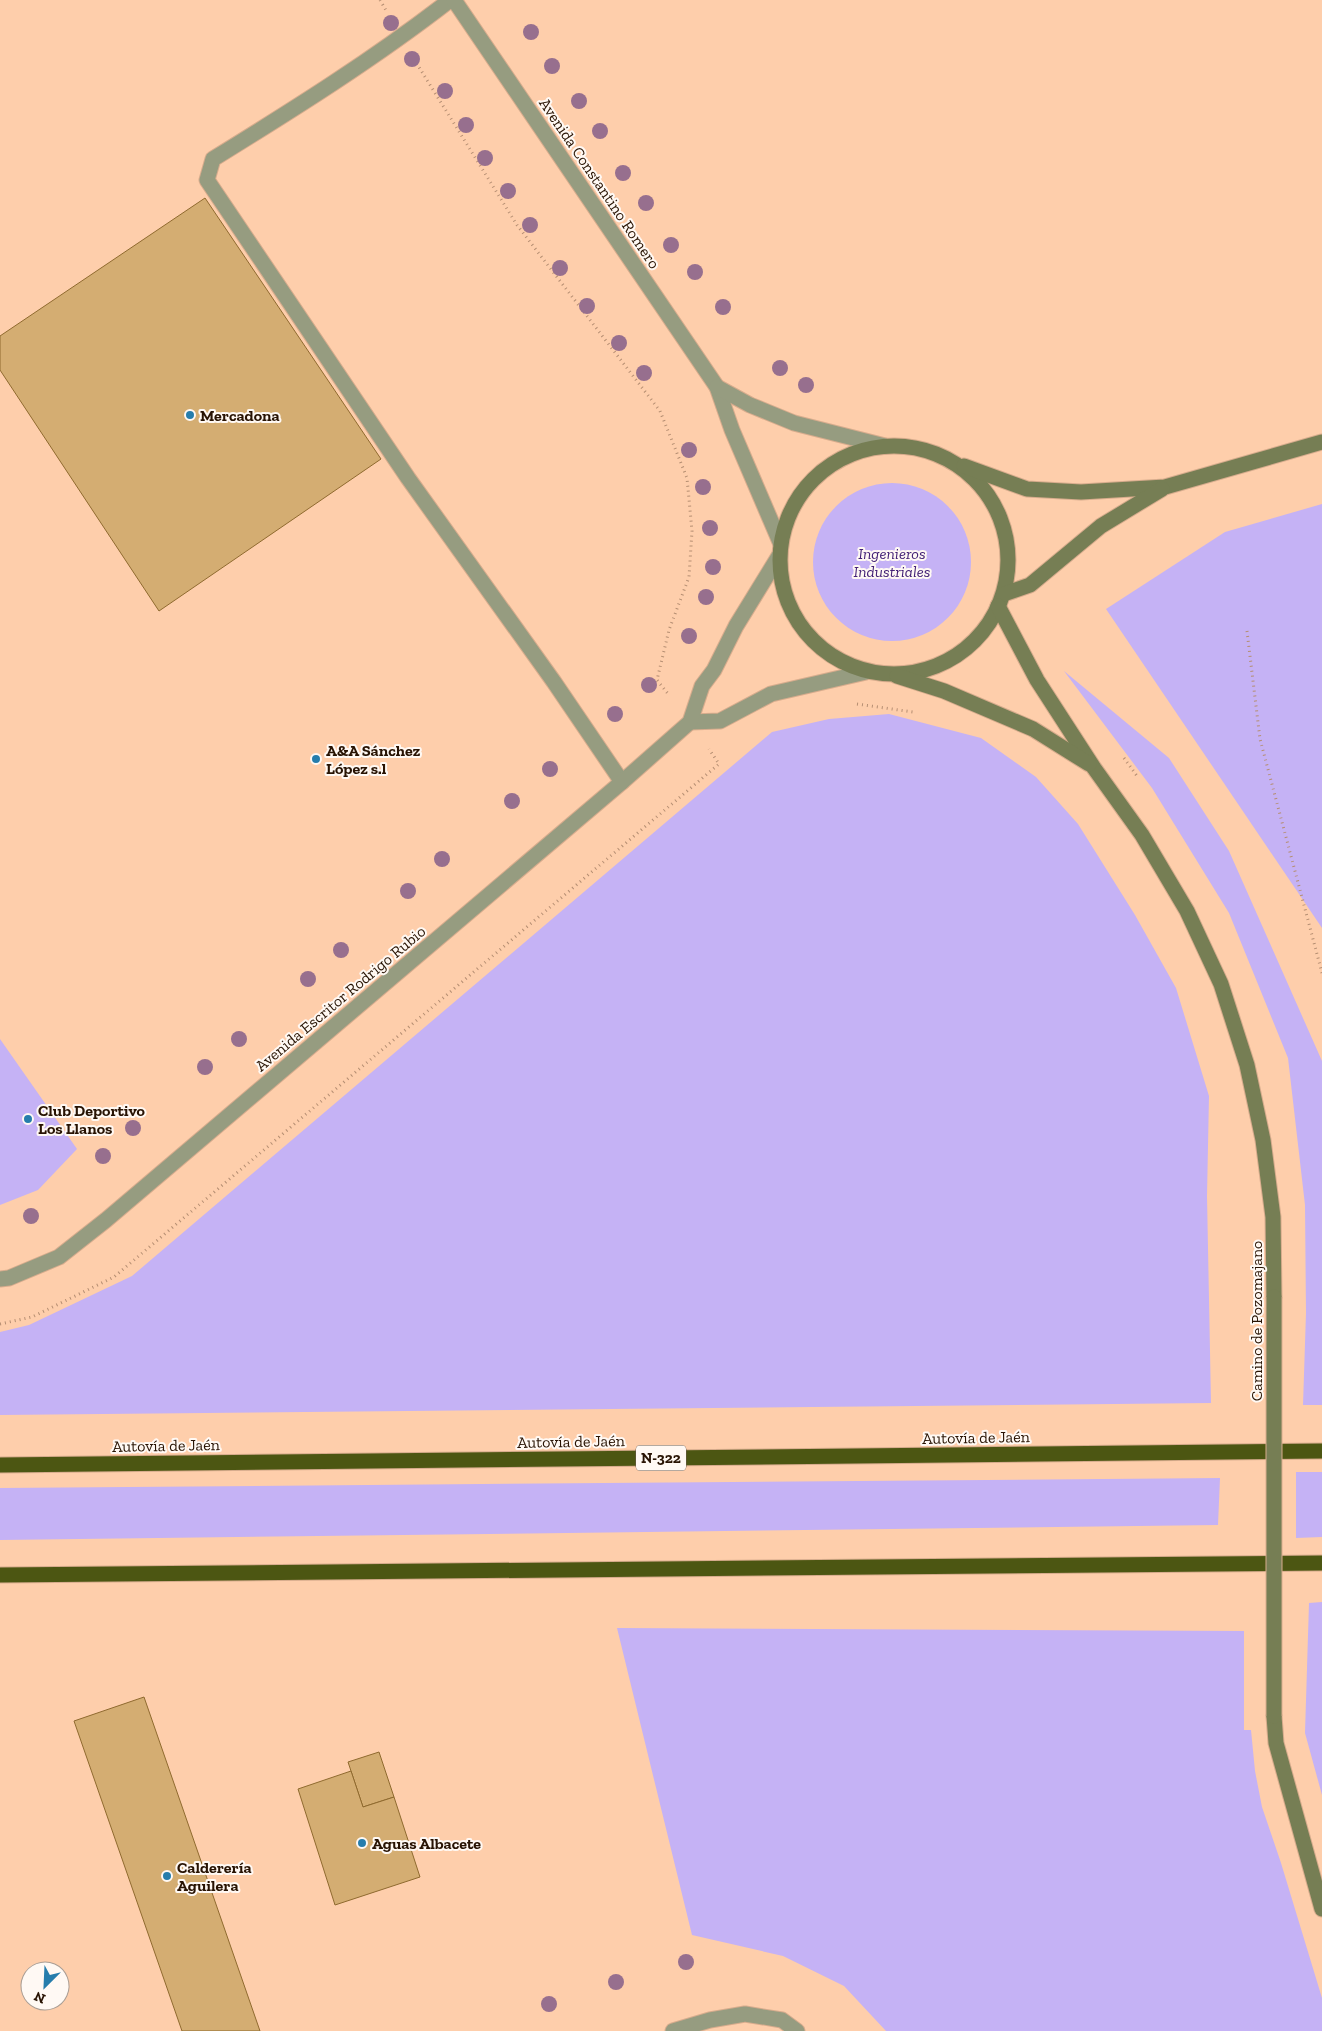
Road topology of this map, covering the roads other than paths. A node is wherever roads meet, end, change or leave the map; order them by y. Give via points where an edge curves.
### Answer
1 (450, 0) edge
2 (454, 0) edge
3 (717, 387) junction
4 (1322, 442) edge
5 (886, 446) junction
6 (952, 462) junction
7 (1165, 487) junction
8 (780, 549) junction
9 (1001, 600) junction
10 (866, 672) junction
11 (893, 675) junction
12 (690, 722) junction
13 (1094, 768) junction
14 (622, 782) junction
15 (0, 1279) edge
16 (1322, 1451) edge
17 (0, 1465) edge
18 (1322, 1563) edge
19 (0, 1575) edge
20 (1322, 1909) edge
21 (673, 2031) edge
22 (797, 2031) edge

1 - 14 street via 402,38 334,84 213,160 207,180 408,478
2 - 3 street, Avenida Constantino Romero
3 - 5 street, Avenida Constantino Romero via 794,423
3 - 8 street, Avenida Constantino Romero
4 - 7 main road
5 - 6 main road via 920,449
5 - 8 main road via 848,455 816,476 793,505
6 - 7 main road via 1027,489 1081,492
6 - 9 main road via 976,481 994,505 1006,534 1009,564
7 - 9 main road via 1101,526 1030,584
8 - 10 main road via 784,595 802,629 831,656
8 - 12 street via 714,670 702,686
9 - 11 main road via 988,627 962,653 929,669
9 - 13 main road, Camino de Pozomajano via 1037,680
10 - 11 main road
10 - 12 street via 772,694 720,721
11 - 13 main road, Camino de Pozomajano via 944,691 1033,730
12 - 14 street, Avenida Escritor Rodrigo Rubio
13 - 20 main road, Camino de Pozomajano, bridge via 1142,835 1187,911 1221,984 1246,1065 1263,1140 1273,1217 1276,1743
14 - 15 street, Avenida Escritor Rodrigo Rubio via 106,1220 59,1257
16 - 17 highway, Autovía de Jaén / N-322
18 - 19 highway
21 - 22 street via 745,2014 782,2020

